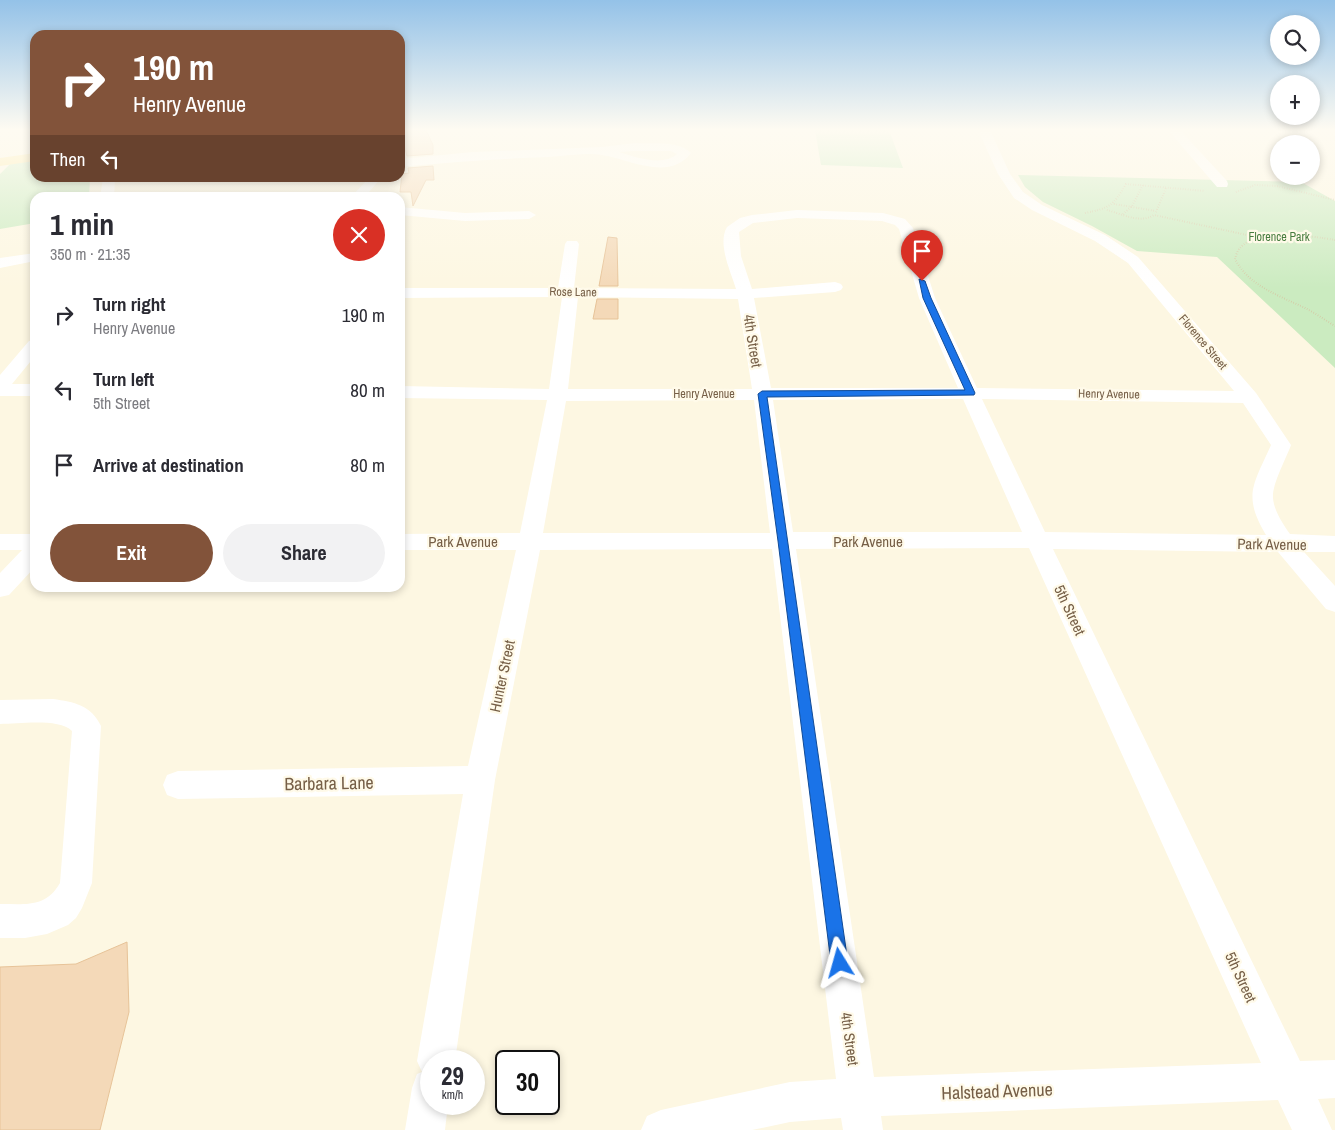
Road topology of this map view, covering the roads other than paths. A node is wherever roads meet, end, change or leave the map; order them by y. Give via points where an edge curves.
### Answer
1 (1009, 183) edge
2 (405, 211) edge
3 (529, 214) dead end
4 (752, 219) joint
5 (572, 244) dead end
6 (30, 258) edge
7 (0, 263) edge
8 (835, 287) dead end
9 (568, 292) junction
10 (405, 293) edge
11 (746, 295) junction
12 (30, 351) edge
13 (0, 389) edge
14 (30, 390) edge
15 (405, 392) edge
16 (971, 393) junction
17 (762, 394) junction
18 (558, 395) junction
19 (1249, 396) junction
20 (1037, 540) junction
21 (530, 541) junction
22 (784, 541) junction
23 (0, 542) edge
24 (30, 542) edge
25 (405, 542) edge
26 (1285, 544) junction
27 (1335, 544) edge
28 (30, 557) edge
29 (0, 588) edge
30 (1335, 602) edge
31 (1, 719) edge
32 (480, 780) junction
33 (178, 785) dead end
34 (0, 921) edge
35 (438, 1050) edge
36 (1335, 1079) edge
37 (1288, 1080) junction
38 (860, 1113) edge
39 (427, 1115) edge
40 (425, 1130) edge
41 (661, 1130) edge
42 (1312, 1130) edge

1 - 19 street, Florence Street via 1021,197 1110,244 1133,260
2 - 3 street via 485,218
4 - 11 street, 4th Street via 732,230 731,239
4 - 16 street, 5th Street via 797,214 883,217 900,222 906,228 927,298
5 - 9 street, Hunter Street
6 - 7 street
8 - 11 street, Rose Lane
9 - 10 street, Rose Lane
9 - 11 street, Rose Lane
9 - 18 street, Hunter Street
11 - 17 street, 4th Street
12 - 13 street
13 - 14 street
15 - 18 street, Henry Avenue
16 - 17 street, Henry Avenue
16 - 19 street, Henry Avenue
16 - 20 street, 5th Street
17 - 18 street, Henry Avenue
17 - 22 street, 4th Street
18 - 21 street, Hunter Street
19 - 26 street, Florence Street via 1280,445 1262,498 1272,524
20 - 22 street, Park Avenue
20 - 26 street, Park Avenue
20 - 37 street, 5th Street
21 - 22 street, Park Avenue
21 - 25 street, Park Avenue
21 - 32 street, Hunter Street
22 - 38 street, 4th Street
23 - 24 street
26 - 27 street, Park Avenue
26 - 30 street, Florence Street
28 - 29 street
31 - 34 street via 53,711 74,714 87,726 76,883 71,900 41,920
32 - 33 street, Barbara Lane
32 - 35 street, Hunter Street
36 - 37 street, Halstead Avenue
37 - 38 street, Halstead Avenue
37 - 42 street, 5th Street
38 - 41 street, Halstead Avenue via 790,1102
39 - 40 street

